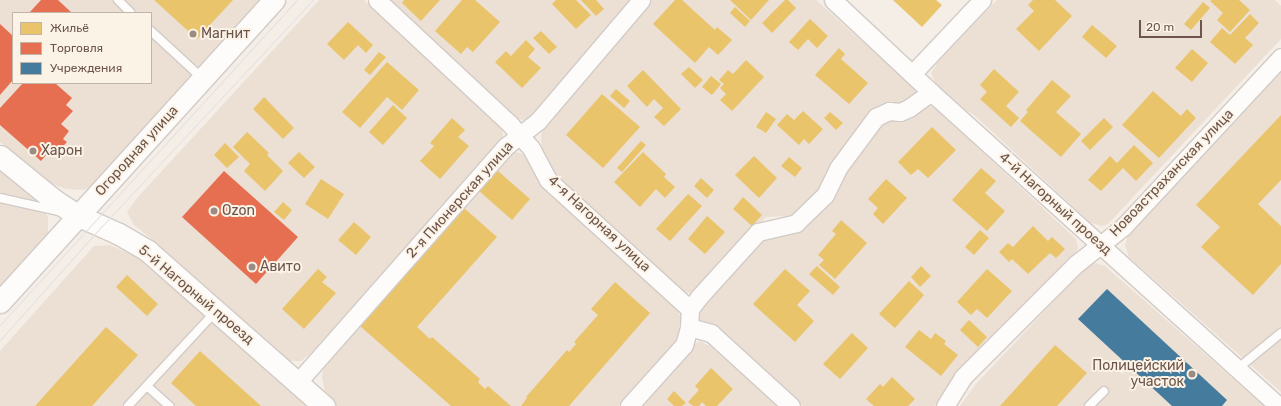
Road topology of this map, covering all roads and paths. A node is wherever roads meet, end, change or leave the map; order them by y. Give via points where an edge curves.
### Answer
1 (118, 0) edge
2 (274, 0) edge
3 (377, 0) edge
4 (641, 0) edge
5 (833, 0) edge
6 (982, 0) edge
7 (130, 12) edge
8 (152, 32) edge
9 (1281, 57) edge
10 (912, 74) junction
11 (202, 78) junction
12 (931, 92) junction
13 (520, 136) junction
14 (0, 156) edge
15 (0, 198) edge
16 (79, 216) junction
17 (1101, 246) junction
18 (0, 302) edge
19 (690, 309) junction
20 (216, 311) junction
21 (690, 327) junction
22 (1281, 333) edge
23 (1237, 369) junction
24 (297, 383) junction
25 (146, 386) junction
26 (1104, 391) dead end
27 (128, 406) edge
28 (170, 406) edge
29 (324, 406) edge
30 (629, 406) edge
31 (791, 406) edge
32 (945, 406) edge
33 (1089, 406) edge
34 (1279, 406) edge

1 - 7 lane
2 - 11 street, Огородная улица
3 - 13 street, 4-я Нагорная улица
4 - 13 street, 2-я Пионерская улица via 538,121
5 - 10 street, 4-й Нагорный проезд
6 - 10 street
8 - 11 lane
9 - 17 street, Новоастраханская улица via 1123,227
10 - 12 street, 4-й Нагорный проезд
11 - 16 street, Огородная улица
12 - 17 street, 4-й Нагорный проезд
12 - 19 street via 909,108 900,112 889,111 876,117 838,168 825,195 796,223 758,232
13 - 19 street, 4-я Нагорная улица via 531,148 548,180
13 - 24 street, 2-я Пионерская улица via 505,147
14 - 16 street, 5-й Нагорный проезд via 54,200
15 - 16 lane
16 - 18 street, Огородная улица
16 - 20 street, 5-й Нагорный проезд via 114,231 148,251
17 - 23 street, 4-й Нагорный проезд
17 - 32 street, Новоастраханская улица via 1076,264 963,376
19 - 21 street
20 - 24 street, 5-й Нагорный проезд
20 - 25 lane
21 - 30 street via 684,345
21 - 31 street via 711,333
22 - 23 lane
23 - 34 street, 4-й Нагорный проезд
24 - 29 street, 5-й Нагорный проезд
25 - 27 lane
25 - 28 lane
26 - 33 lane

